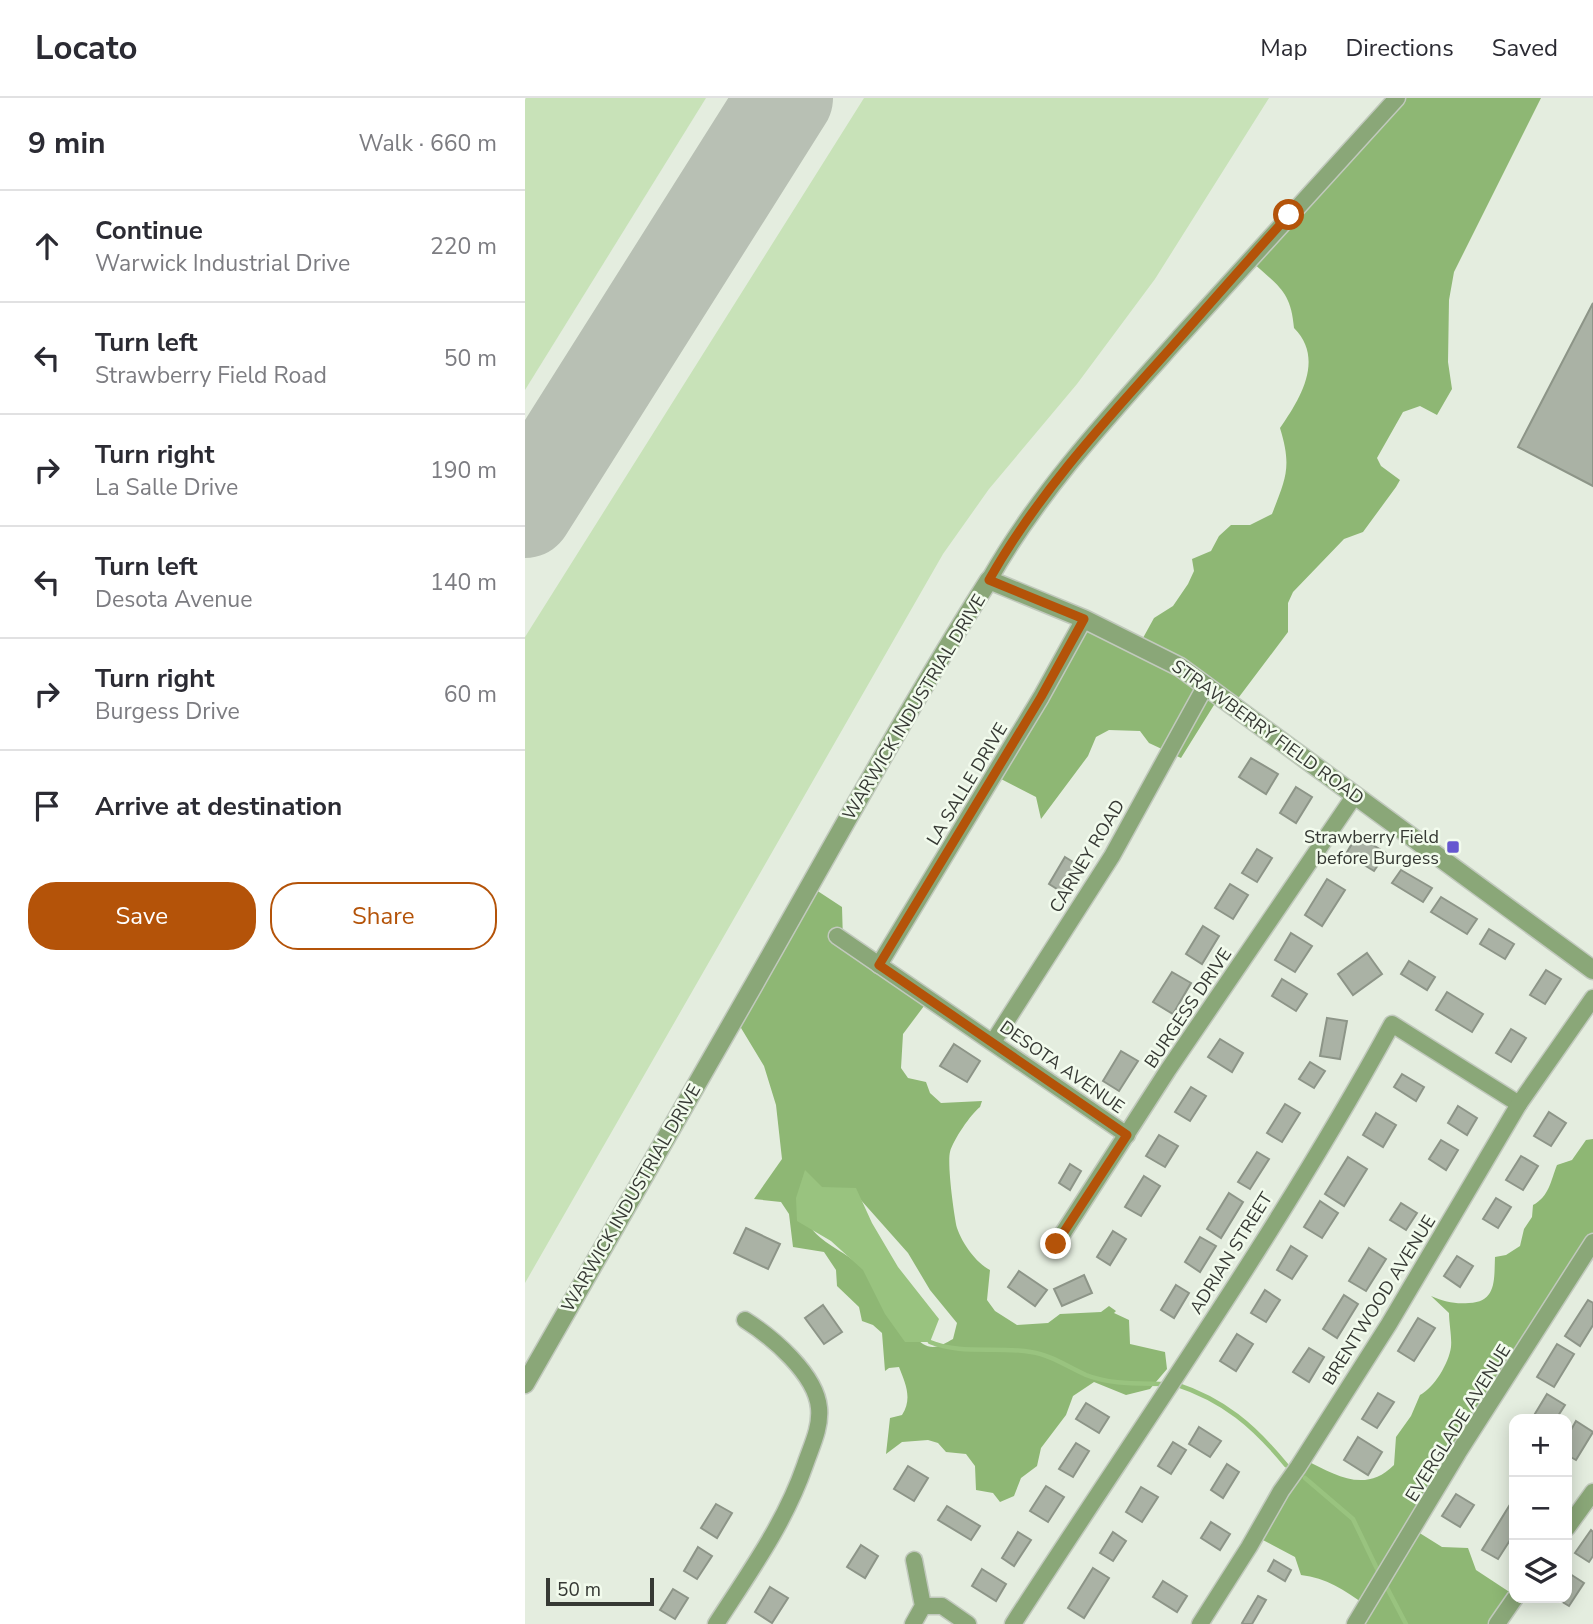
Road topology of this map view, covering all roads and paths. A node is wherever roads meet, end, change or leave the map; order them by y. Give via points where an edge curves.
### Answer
1 (1397, 98) edge
2 (989, 580) junction
3 (1084, 619) junction
4 (1206, 685) junction
5 (1355, 795) junction
6 (837, 936) dead end
7 (879, 965) junction
8 (1593, 970) edge
9 (1593, 998) edge
10 (993, 1042) junction
11 (1519, 1104) junction
12 (1127, 1135) junction
13 (1593, 1242) edge
14 (1056, 1244) dead end
15 (745, 1320) dead end
16 (525, 1384) edge
17 (1593, 1492) edge
18 (1572, 1521) edge
19 (914, 1560) dead end
20 (1512, 1603) edge
21 (923, 1606) junction
22 (716, 1624) edge
23 (913, 1624) edge
24 (968, 1624) edge
25 (1013, 1624) edge
26 (1200, 1624) edge
27 (1355, 1624) edge
28 (1497, 1624) edge

1 - 2 street, WARWICK INDUSTRIAL DRIVE via 1104,422 1038,504
2 - 3 street, STRAWBERRY FIELD ROAD
2 - 16 street, WARWICK INDUSTRIAL DRIVE via 826,855
3 - 4 street, STRAWBERRY FIELD ROAD via 1159,655
3 - 7 street, LA SALLE DRIVE
4 - 5 street, STRAWBERRY FIELD ROAD
4 - 10 street, CARNEY ROAD via 1112,856
5 - 8 street, STRAWBERRY FIELD ROAD
5 - 12 street, BURGESS DRIVE
6 - 7 street, DESOTA AVENUE
7 - 10 street, DESOTA AVENUE
9 - 11 street, BRENTWOOD AVENUE
10 - 12 street, DESOTA AVENUE
11 - 25 street, ADRIAN STREET via 1392,1024 1178,1373
11 - 26 street, BRENTWOOD AVENUE
12 - 14 street, BURGESS DRIVE
13 - 27 street, EVERGLADE AVENUE
15 - 22 street via 795,1362 814,1392 819,1422 786,1511
17 - 18 street
19 - 21 street
20 - 28 street
21 - 23 street
21 - 24 street via 943,1606

